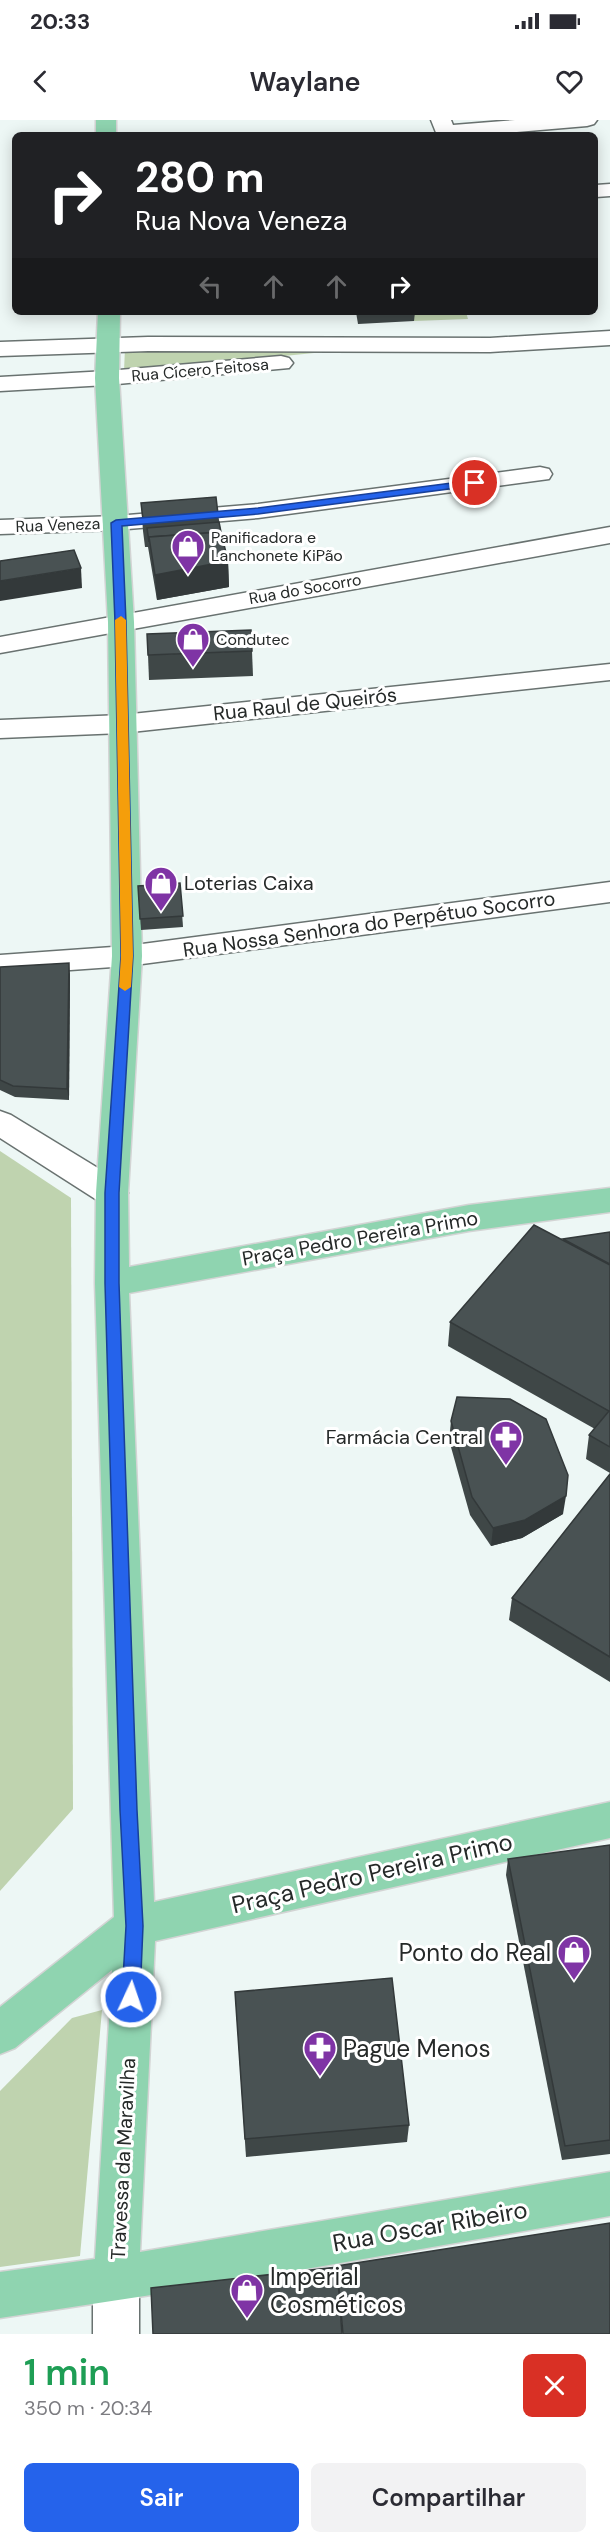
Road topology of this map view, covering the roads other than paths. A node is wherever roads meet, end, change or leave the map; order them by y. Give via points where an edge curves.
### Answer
1 (587, 120) edge
2 (443, 126) edge
3 (109, 315) edge
4 (610, 338) edge
5 (109, 345) junction
6 (398, 346) junction
7 (0, 349) edge
8 (107, 378) junction
9 (0, 384) edge
10 (540, 474) dead end
11 (116, 523) junction
12 (0, 527) edge
13 (610, 535) edge
14 (121, 622) junction
15 (0, 645) edge
16 (610, 672) edge
17 (122, 724) junction
18 (0, 729) edge
19 (610, 892) edge
20 (127, 956) junction
21 (0, 964) edge
22 (0, 1123) edge
23 (112, 1193) junction
24 (610, 1200) edge
25 (112, 1283) junction
26 (610, 1820) edge
27 (135, 1926) junction
28 (0, 2033) edge
29 (610, 2194) edge
30 (116, 2279) junction
31 (0, 2295) edge
32 (116, 2334) edge

1 - 2 street
3 - 5 main road, Travessa da Maravilha
4 - 6 street, Rua Cícero Feitosa
5 - 6 street, Rua Cícero Feitosa
5 - 7 street, Rua Cícero Feitosa
5 - 8 main road, Travessa da Maravilha
6 - 8 street, Rua Cícero Feitosa via 286,362
8 - 9 street, Rua Cícero Feitosa
8 - 11 main road, Travessa da Maravilha
10 - 11 street, Rua Veneza via 258,511
11 - 12 street, Rua Veneza
11 - 14 main road, Travessa da Maravilha
13 - 14 street, Rua do Socorro
14 - 15 street, Rua do Socorro
14 - 17 main road, Travessa da Maravilha
16 - 17 street, Rua Raul de Queirós
17 - 18 street, Rua Raul de Queirós
17 - 20 main road, Travessa da Maravilha
19 - 20 street, Rua Nossa Senhora do Perpétuo Socorro
20 - 21 street, Rua Nossa Senhora do Perpétuo Socorro
20 - 23 main road, Travessa da Maravilha
22 - 23 street
23 - 25 main road, Travessa da Maravilha
24 - 25 main road, Praça Pedro Pereira Primo via 469,1218
25 - 27 main road, Travessa da Maravilha
26 - 27 main road, Praça Pedro Pereira Primo
27 - 28 main road
27 - 30 main road, Travessa da Maravilha
29 - 30 main road, Rua Oscar Ribeiro
30 - 31 main road, Rua Oscar Ribeiro
30 - 32 street

